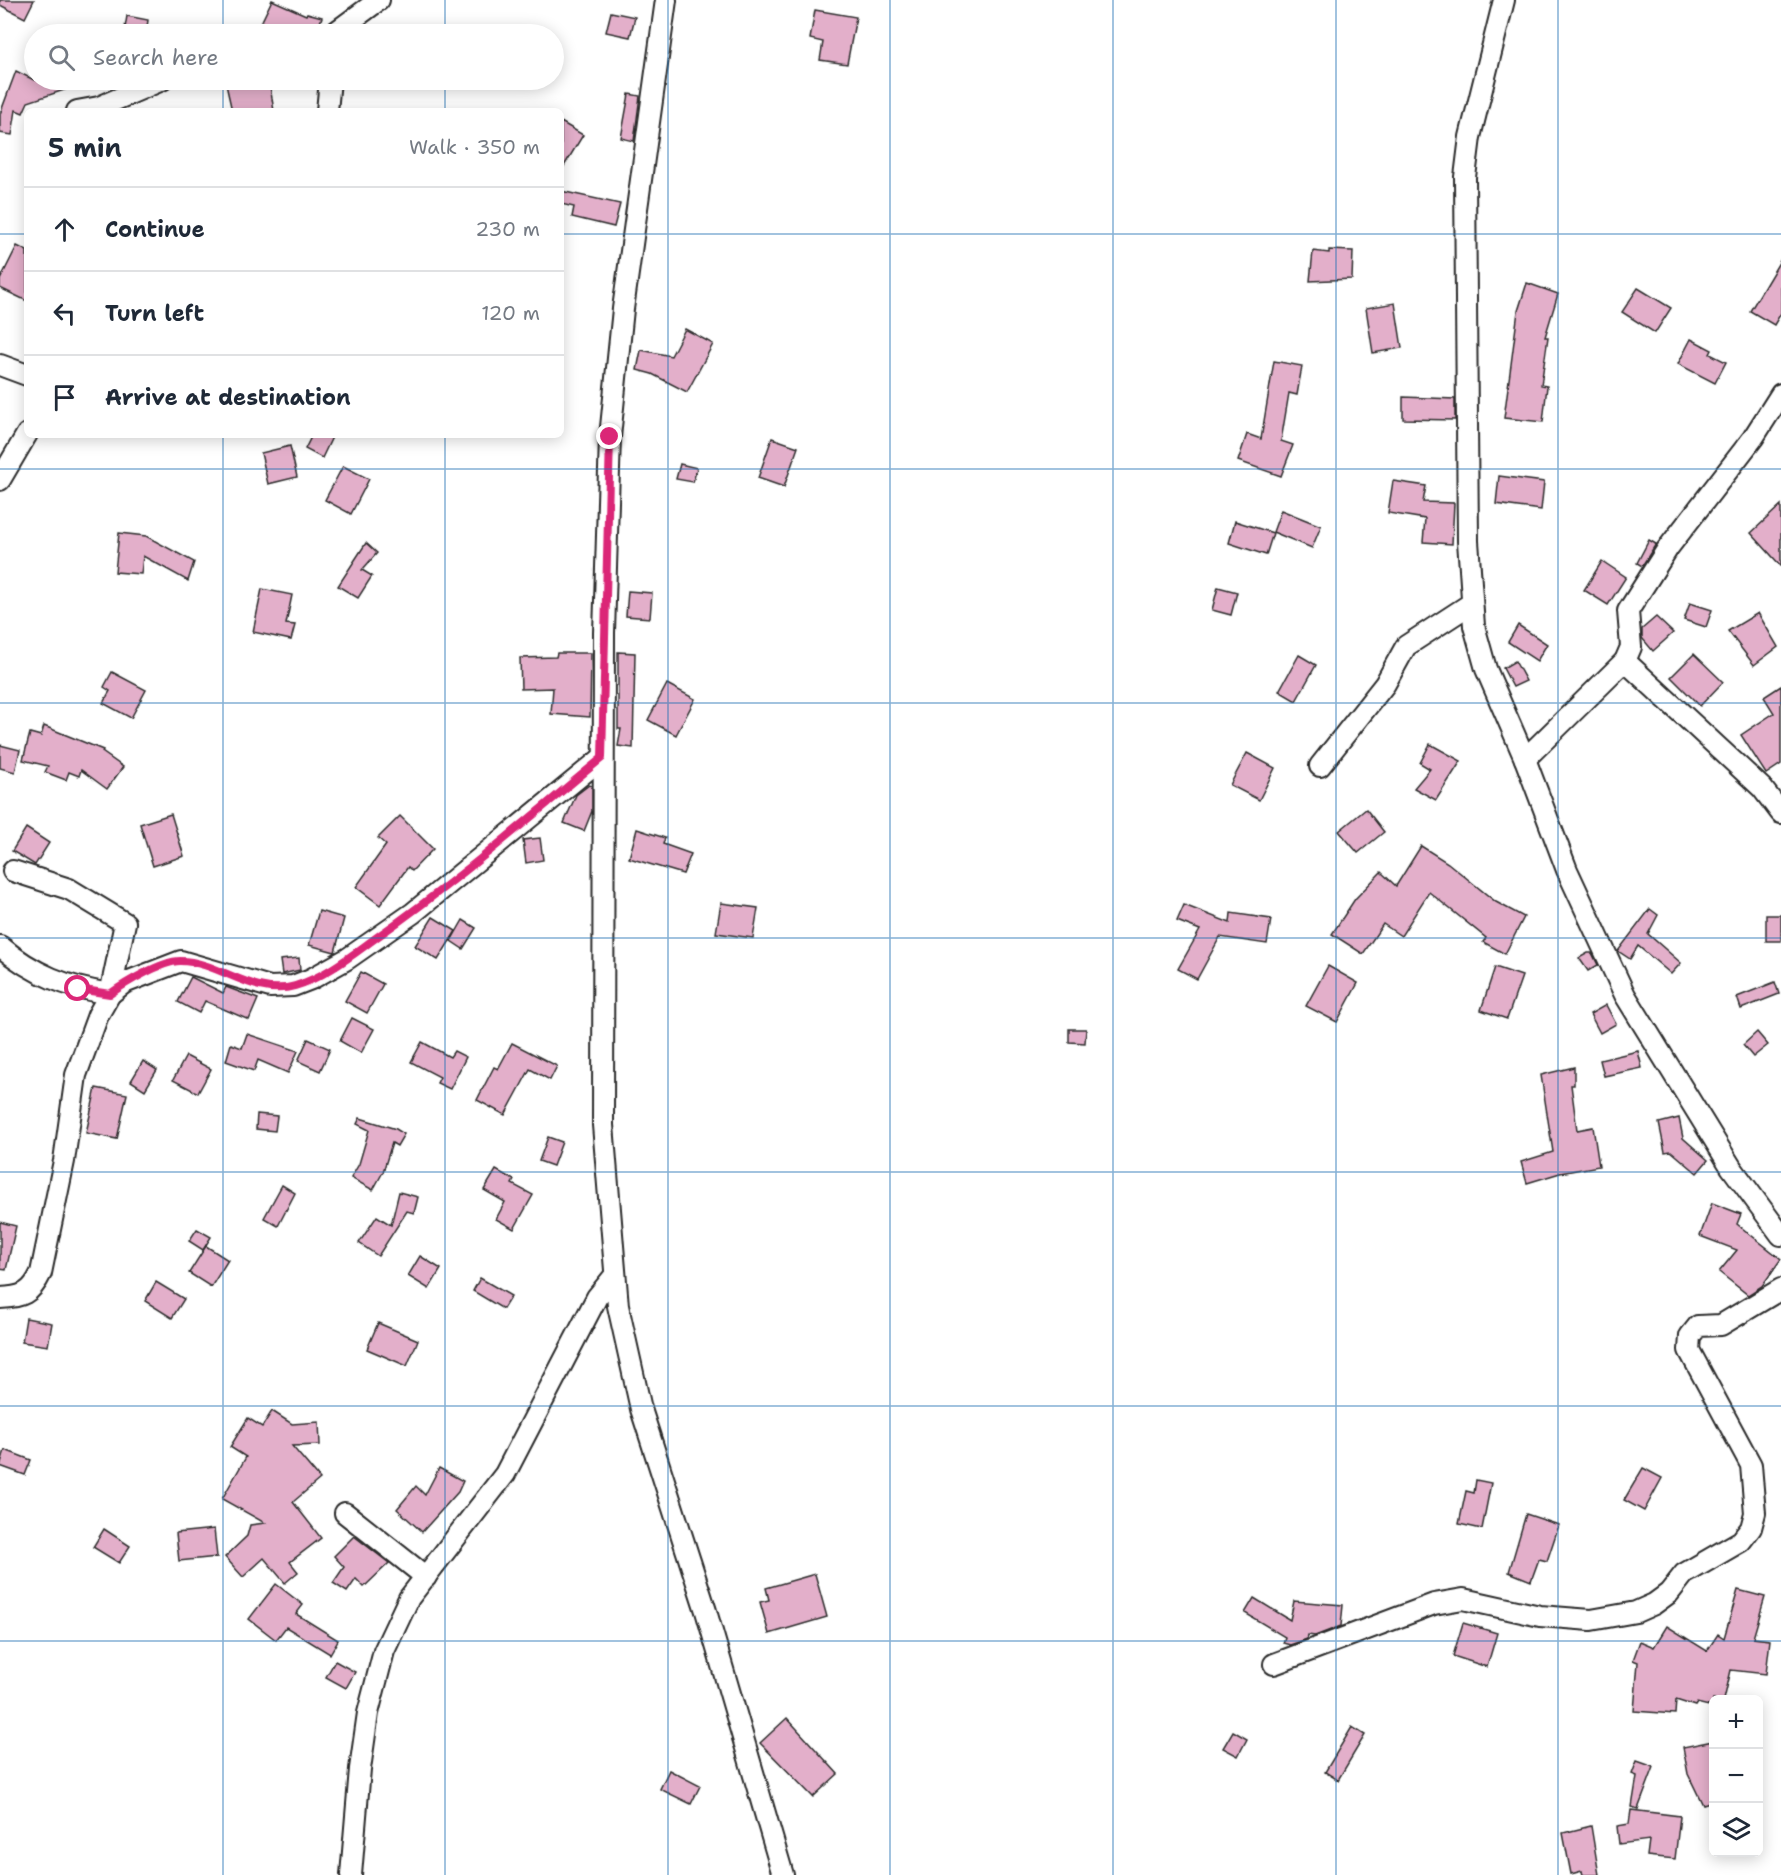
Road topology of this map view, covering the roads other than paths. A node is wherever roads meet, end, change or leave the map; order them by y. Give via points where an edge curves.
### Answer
1 (379, 0) edge
2 (666, 0) edge
3 (1504, 0) edge
4 (347, 24) edge
5 (139, 90) edge
6 (329, 90) edge
7 (94, 108) edge
8 (327, 108) edge
9 (0, 365) edge
10 (24, 374) edge
11 (1781, 394) edge
12 (25, 438) edge
13 (0, 480) edge
14 (1472, 603) junction
15 (1625, 661) junction
16 (602, 758) junction
17 (1525, 759) junction
18 (1320, 766) dead end
19 (1781, 813) edge
20 (13, 871) dead end
21 (0, 946) edge
22 (110, 994) junction
23 (1781, 1235) edge
24 (615, 1275) junction
25 (1781, 1289) edge
26 (0, 1298) edge
27 (345, 1513) dead end
28 (426, 1577) junction
29 (1274, 1664) dead end
30 (351, 1875) edge
31 (783, 1875) edge

1 - 4 street
2 - 16 street via 623,309 610,437
3 - 14 street via 1470,137 1465,177
5 - 7 street
6 - 8 street
9 - 10 street
11 - 15 street via 1753,438 1668,548 1628,611 1630,647
12 - 13 street
14 - 17 street via 1486,669
14 - 18 street via 1406,646 1385,684
15 - 17 street
15 - 19 street via 1762,788
16 - 22 street via 413,912 311,979 293,986 270,987 181,961 124,983
16 - 24 street via 603,1125
17 - 23 street via 1567,870 1625,995 1731,1167
20 - 22 street via 69,889 125,923
21 - 22 street via 49,979
22 - 26 street via 76,1075 64,1161 40,1273 34,1287 18,1297
24 - 28 street via 597,1297 506,1474
24 - 31 street via 641,1409 706,1611
25 - 29 street via 1721,1325 1698,1326 1690,1336 1689,1350 1751,1465 1755,1513 1751,1528 1741,1541 1684,1574 1669,1593 1636,1612 1591,1620 1540,1616 1463,1599 1434,1604
27 - 28 street
28 - 30 street via 409,1598 384,1651 368,1713

